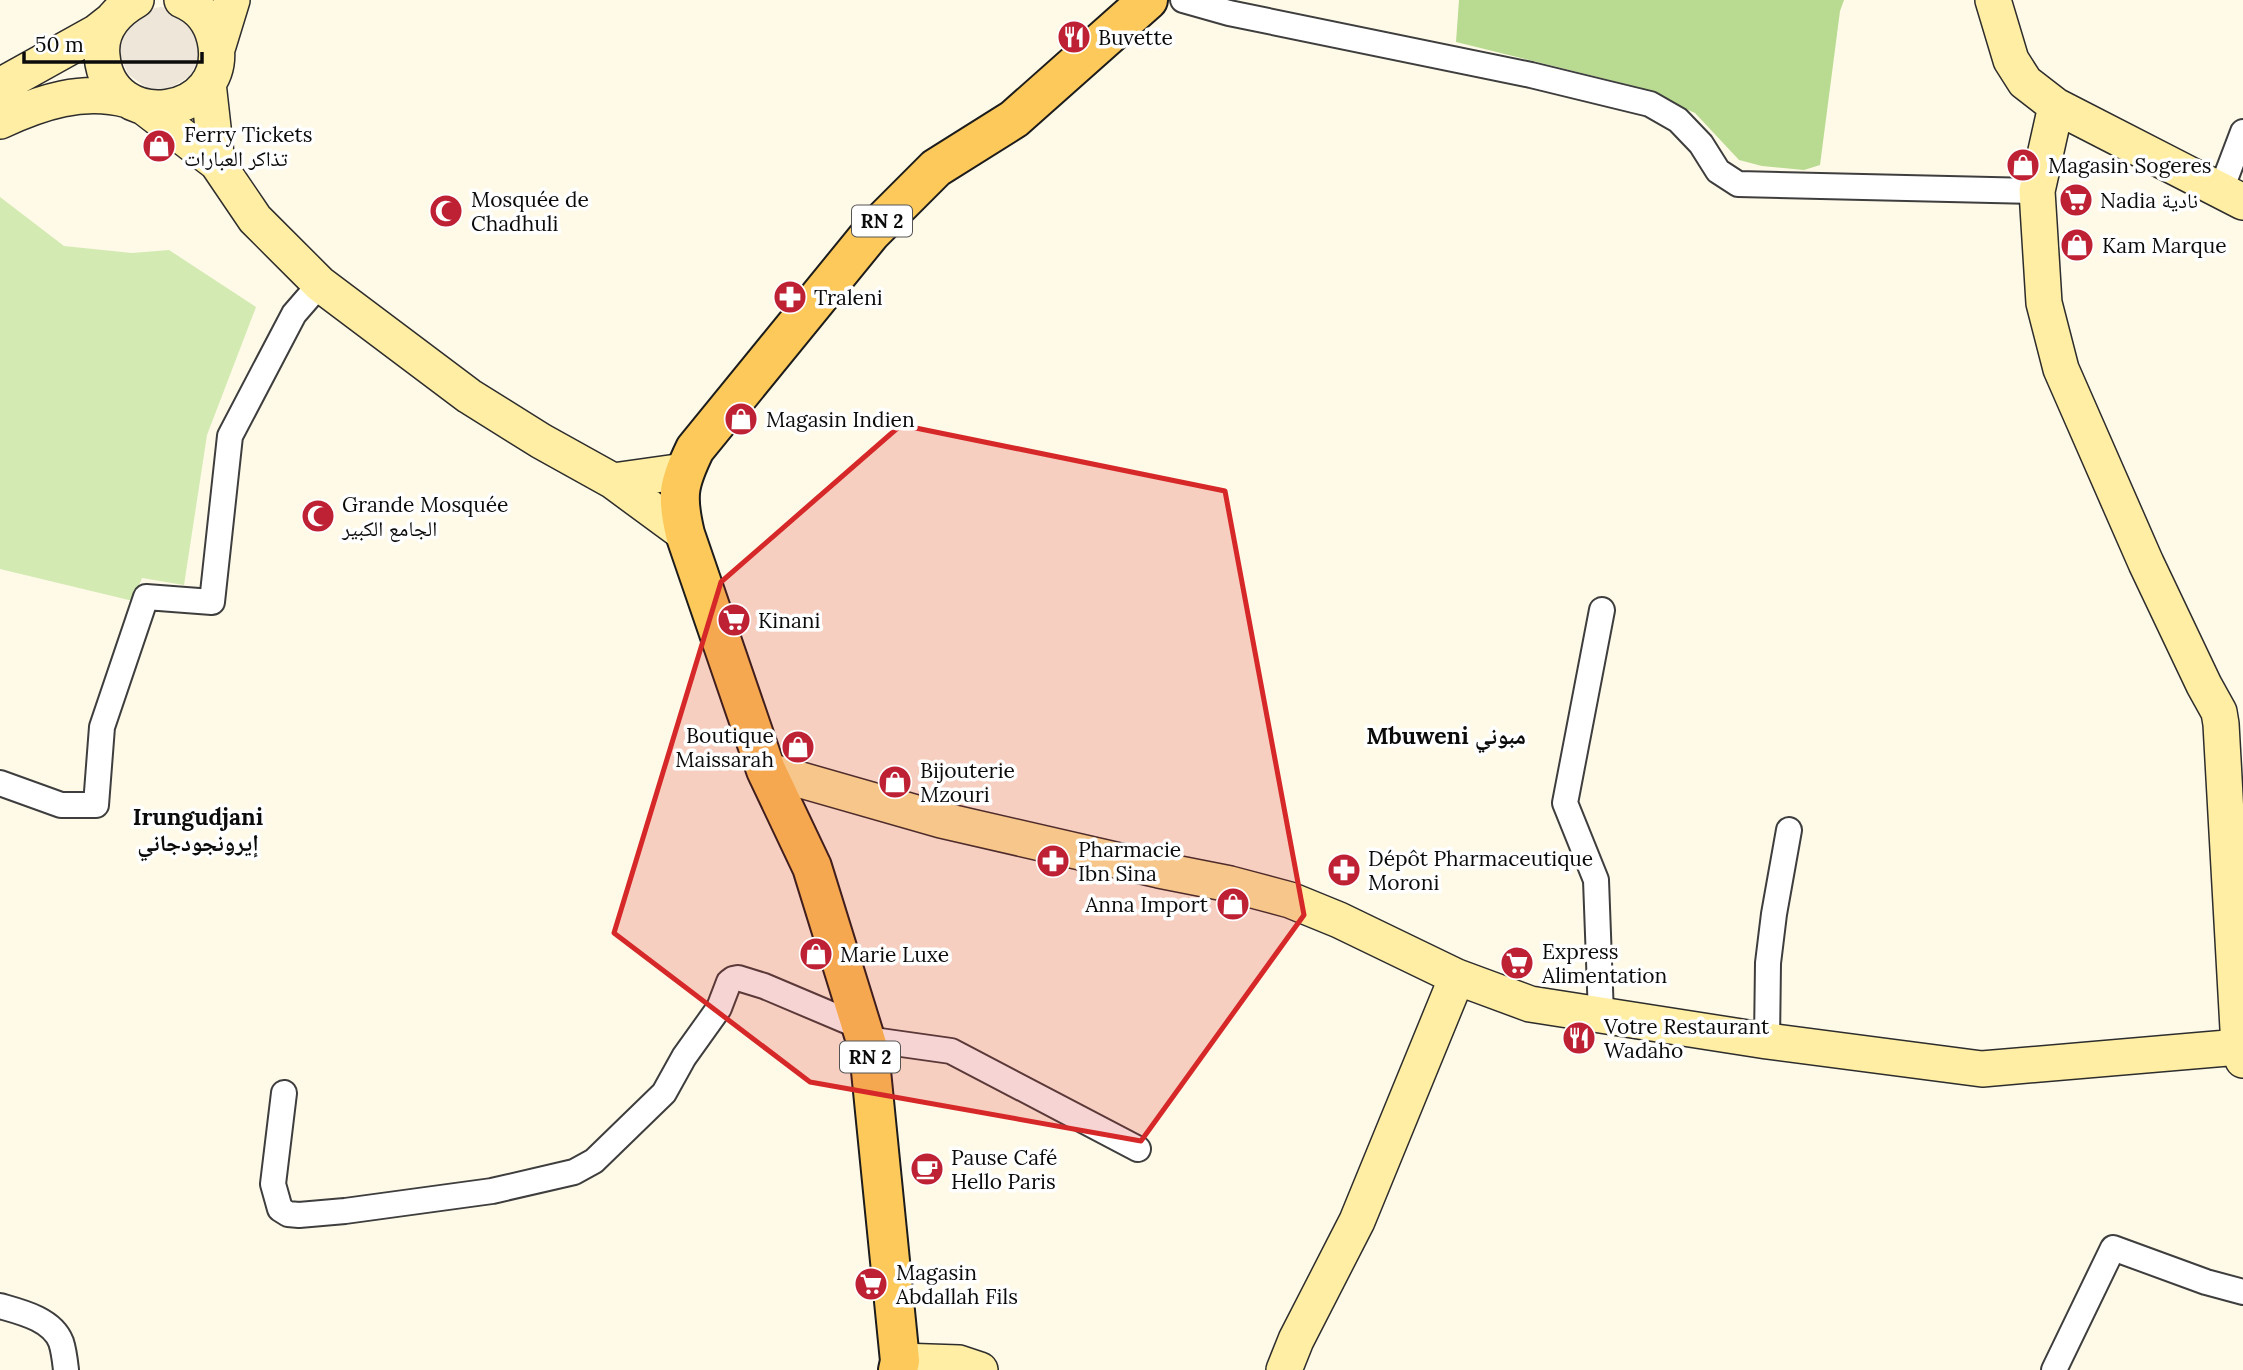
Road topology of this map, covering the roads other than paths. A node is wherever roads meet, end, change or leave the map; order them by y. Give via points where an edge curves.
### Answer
1 (182, 0) edge
2 (1148, 0) edge
3 (1183, 0) edge
4 (1993, 0) edge
5 (232, 1) edge
6 (123, 10) edge
7 (217, 49) junction
8 (208, 83) junction
9 (0, 86) edge
10 (136, 104) junction
11 (2056, 106) junction
12 (0, 121) edge
13 (2243, 132) edge
14 (217, 163) junction
15 (2037, 191) junction
16 (2232, 196) edge
17 (320, 284) junction
18 (684, 471) junction
19 (613, 481) junction
20 (685, 534) junction
21 (1602, 610) dead end
22 (766, 770) junction
23 (0, 783) edge
24 (1789, 830) dead end
25 (1457, 977) junction
26 (1601, 1014) junction
27 (864, 1033) junction
28 (1767, 1041) junction
29 (2241, 1053) edge
30 (284, 1093) dead end
31 (1139, 1149) dead end
32 (2243, 1292) edge
33 (0, 1306) edge
34 (899, 1365) edge
35 (66, 1370) edge
36 (980, 1370) edge
37 (1284, 1370) edge
38 (2054, 1370) edge

1 - 7 street via 204,16
2 - 18 main road, RN 2 via 1014,120 936,168 871,233 695,449
3 - 15 street via 1650,104 1678,120 1718,171 1738,184
4 - 11 street via 2011,60 2025,82
5 - 7 street
6 - 9 street via 97,32
6 - 10 street via 103,37 102,55 114,88
7 - 8 street
8 - 10 street via 180,106 162,109
8 - 14 street
10 - 12 street via 104,95 74,97 32,106
10 - 14 street
11 - 15 street
11 - 16 street
13 - 16 street
14 - 17 street via 255,219
15 - 29 street via 2044,303 2061,369 2146,563 2219,712
17 - 19 street via 469,396
17 - 23 street via 294,314 230,436 212,602 146,597 102,727 96,805 61,805
18 - 19 street
18 - 20 main road, RN 2 via 679,497
19 - 20 street
20 - 22 main road, RN 2
21 - 26 street via 1564,803 1596,880
22 - 25 street via 941,820 1290,900
22 - 27 main road, RN 2 via 812,867
24 - 28 street via 1768,963
25 - 26 street via 1530,1004
25 - 37 street via 1357,1221
26 - 28 street
27 - 30 street via 764,986 733,979 664,1093 594,1161 574,1172 528,1184 345,1211 299,1215 280,1209 274,1184
27 - 31 street via 951,1051
27 - 34 main road, RN 2
28 - 29 street via 1982,1069
32 - 38 street via 2113,1248
33 - 35 street via 52,1329 61,1341
34 - 36 street via 959,1363

